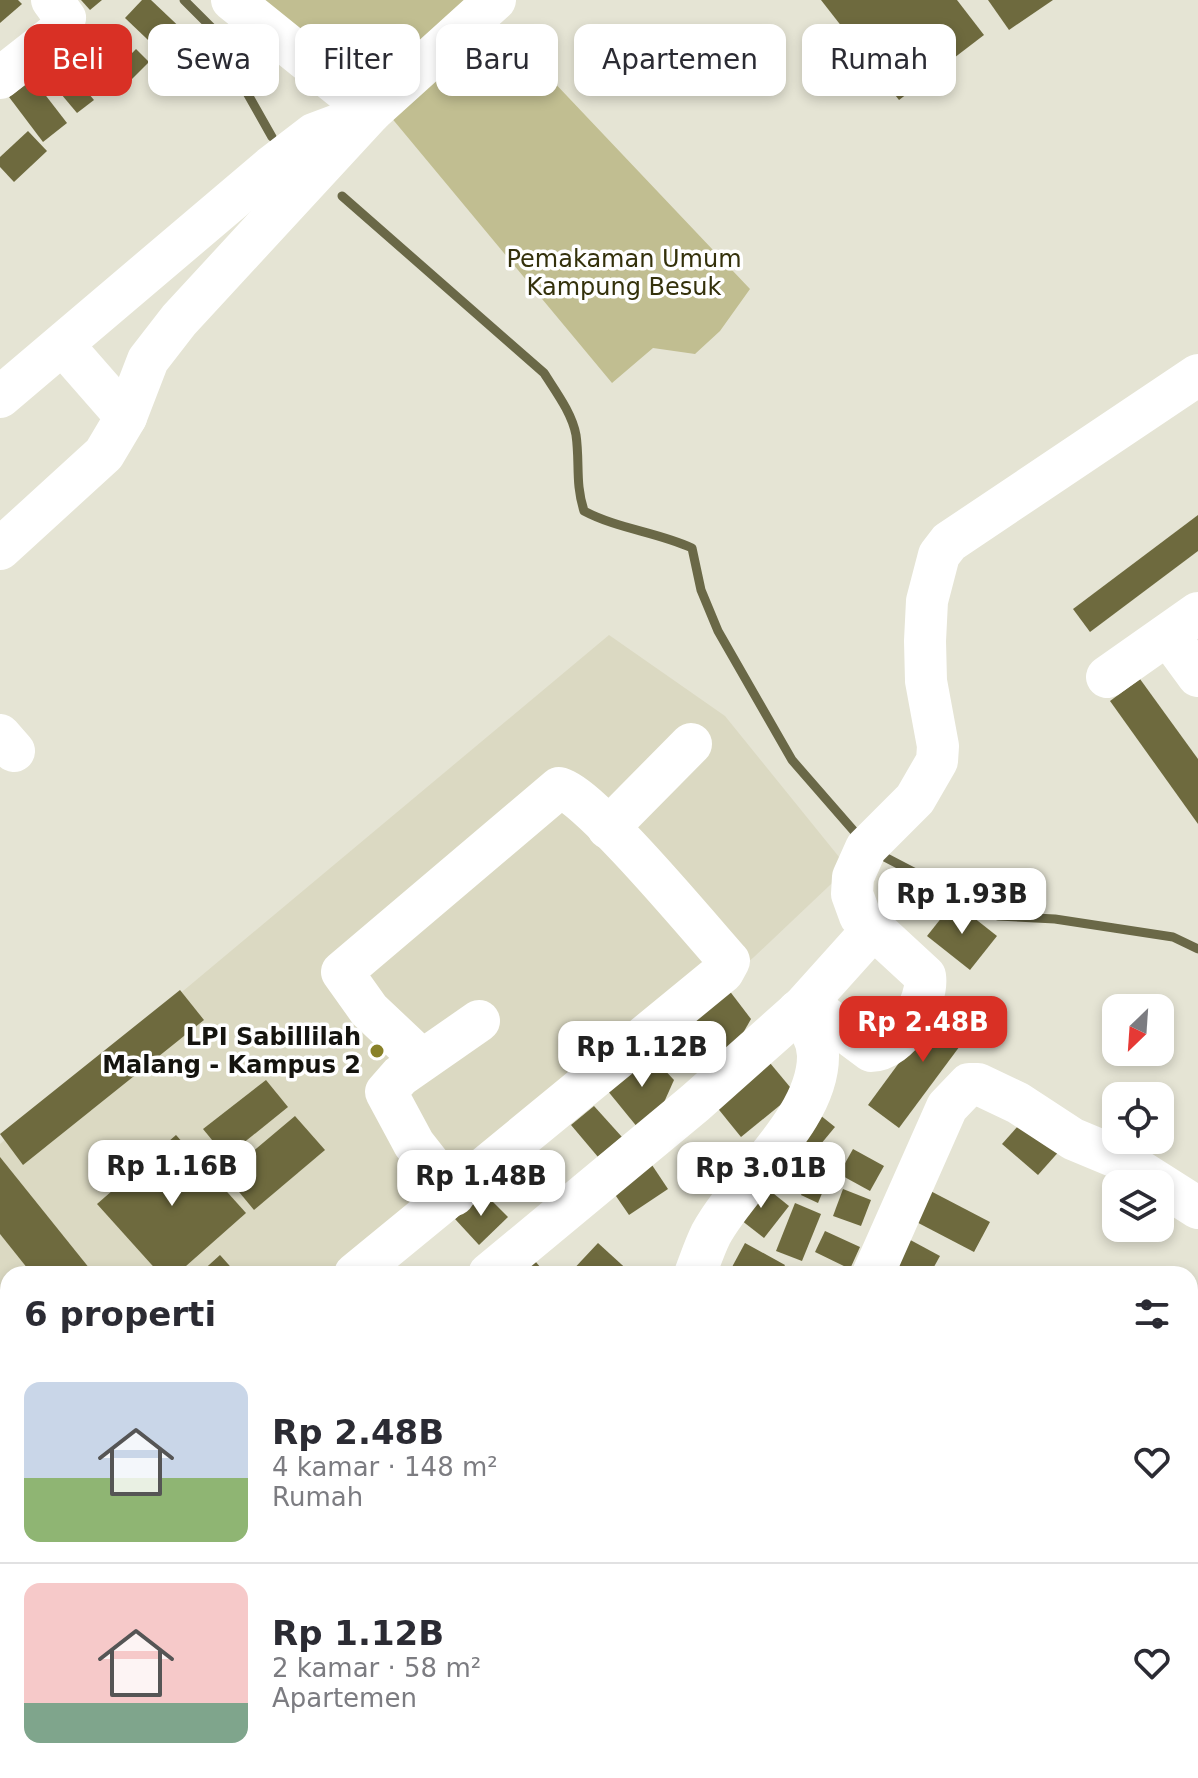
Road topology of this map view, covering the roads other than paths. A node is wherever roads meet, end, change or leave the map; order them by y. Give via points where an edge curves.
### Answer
1 (52, 0) edge
2 (232, 0) edge
3 (495, 0) edge
4 (0, 78) edge
5 (371, 112) junction
6 (63, 345) junction
7 (1198, 375) edge
8 (0, 397) edge
9 (126, 417) junction
10 (0, 549) edge
11 (1183, 624) edge
12 (1198, 676) edge
13 (1107, 677) dead end
14 (691, 744) dead end
15 (608, 828) junction
16 (874, 928) junction
17 (801, 1009) junction
18 (479, 1021) dead end
19 (422, 1060) junction
20 (454, 1195) junction
21 (1198, 1208) edge
22 (365, 1266) edge
23 (499, 1266) edge
24 (698, 1266) edge
25 (877, 1266) edge

1 - 4 street via 65,18 61,30
2 - 5 street
3 - 5 street
5 - 6 street via 314,134
5 - 9 street via 161,341
6 - 8 street
6 - 9 street
7 - 16 street via 944,548 933,572 926,614 926,681 937,761 853,877 856,910
9 - 10 street via 82,478
11 - 12 street
11 - 13 street
14 - 15 street
15 - 19 street via 574,795 559,788 346,965 344,978 352,990
15 - 20 street via 729,961 728,966
16 - 17 street
16 - 17 street via 925,979 922,999 899,1036 889,1047 871,1051 816,1010
17 - 23 street
17 - 24 street via 818,1052 812,1087 791,1125 712,1233
18 - 19 street
19 - 20 street via 387,1088 387,1097 414,1144
20 - 22 street
21 - 25 street via 1121,1159 969,1084 947,1107

